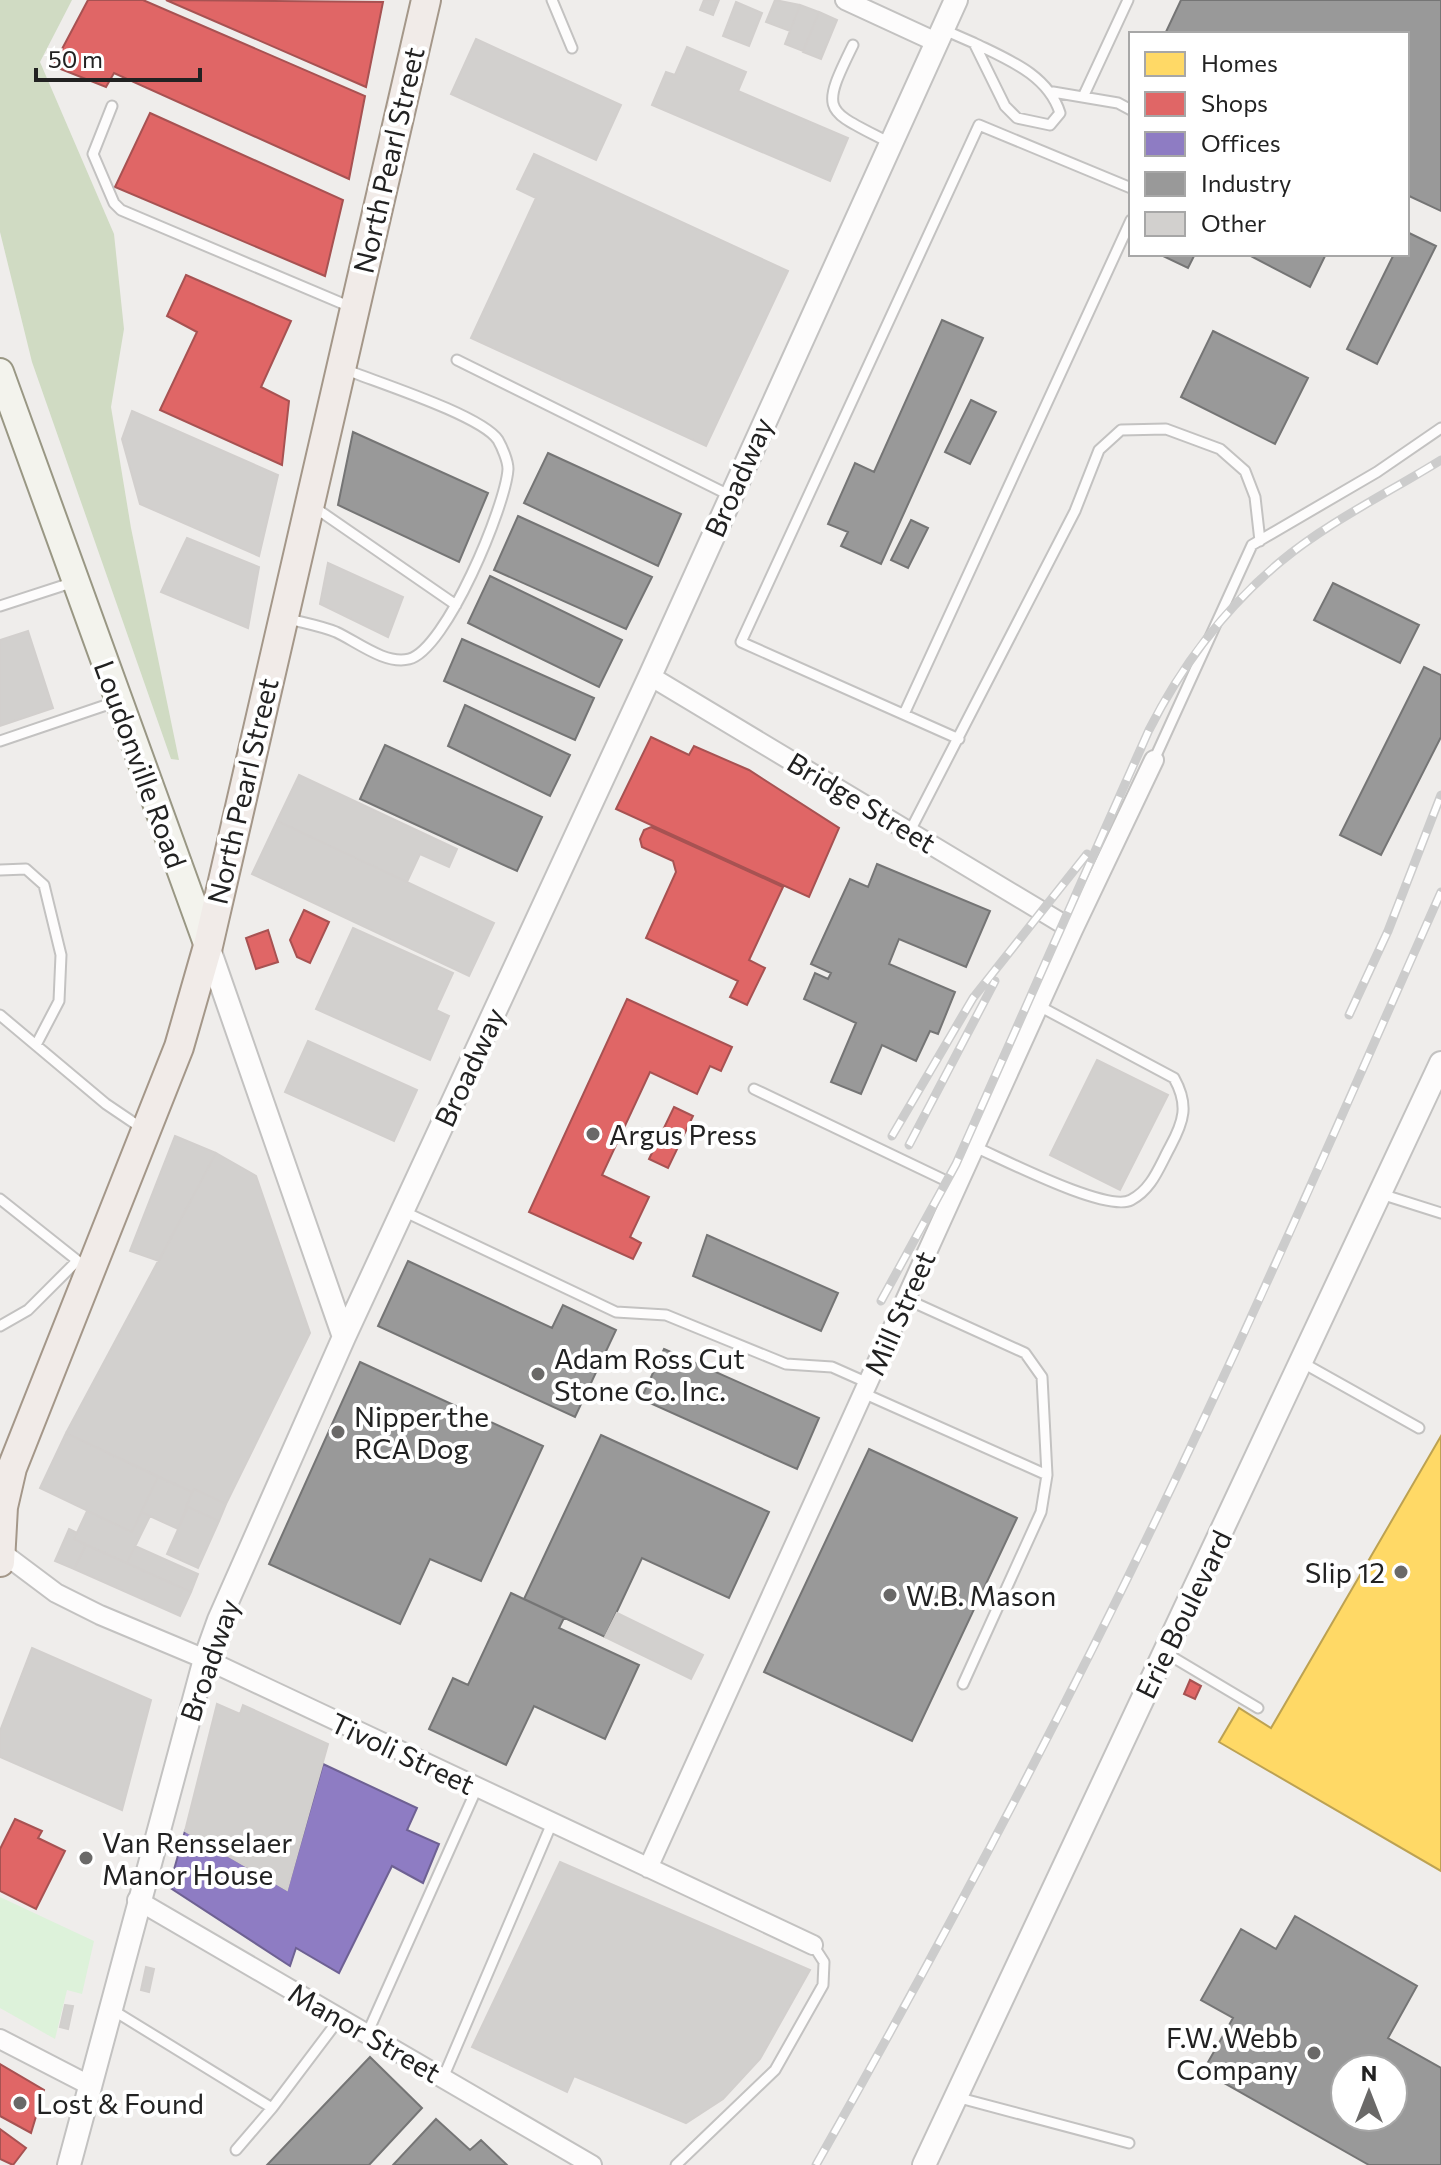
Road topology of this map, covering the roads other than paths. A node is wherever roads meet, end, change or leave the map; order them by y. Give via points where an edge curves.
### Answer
1 (426, 0) edge
2 (552, 0) edge
3 (845, 0) edge
4 (956, 0) edge
5 (1128, 0) edge
6 (939, 36) junction
7 (974, 43) junction
8 (853, 45) dead end
9 (572, 48) dead end
10 (1053, 92) junction
11 (1083, 97) junction
12 (112, 106) dead end
13 (1129, 109) edge
14 (890, 143) junction
15 (1129, 187) edge
16 (1129, 224) edge
17 (353, 308) junction
18 (457, 360) dead end
19 (339, 367) junction
20 (0, 372) edge
21 (1441, 428) edge
22 (729, 495) junction
23 (307, 503) junction
24 (1260, 541) junction
25 (74, 582) junction
26 (456, 605) junction
27 (0, 606) edge
28 (282, 617) junction
29 (650, 676) junction
30 (118, 701) junction
31 (904, 714) junction
32 (959, 739) junction
33 (0, 741) edge
34 (1154, 760) joint
35 (910, 831) junction
36 (0, 870) edge
37 (1073, 930) junction
38 (208, 946) junction
39 (1039, 1006) junction
40 (0, 1015) edge
41 (36, 1045) junction
42 (1441, 1063) edge
43 (754, 1089) dead end
44 (146, 1131) junction
45 (975, 1147) junction
46 (957, 1186) junction
47 (1381, 1194) junction
48 (0, 1199) edge
49 (403, 1211) junction
50 (1441, 1213) edge
51 (84, 1266) junction
52 (906, 1299) junction
53 (0, 1326) edge
54 (344, 1337) junction
55 (1303, 1363) junction
56 (865, 1388) junction
57 (1419, 1428) dead end
58 (1047, 1475) junction
59 (4, 1484) edge
60 (0, 1551) edge
61 (0, 1562) edge
62 (1164, 1652) junction
63 (205, 1659) junction
64 (963, 1684) dead end
65 (1258, 1708) dead end
66 (477, 1788) junction
67 (552, 1823) junction
68 (648, 1868) junction
69 (137, 1900) junction
70 (813, 1945) joint
71 (111, 2009) junction
72 (340, 2018) junction
73 (367, 2034) junction
74 (0, 2039) edge
75 (443, 2078) junction
76 (89, 2085) junction
77 (956, 2097) junction
78 (272, 2108) junction
79 (1129, 2143) dead end
80 (236, 2150) dead end
81 (69, 2165) edge
82 (592, 2165) edge
83 (676, 2165) edge
84 (924, 2165) edge

1 - 17 main road, North Pearl Street
2 - 9 lane
3 - 6 street
4 - 6 street, Broadway
5 - 11 lane
6 - 7 lane
6 - 14 street, Broadway
7 - 10 lane via 1017,64
7 - 10 lane via 1005,106 1017,118 1050,125 1060,113
8 - 14 lane via 831,90 832,104 837,116
10 - 11 lane
11 - 13 lane
12 - 17 lane via 93,154 121,210
14 - 22 street, Broadway
15 - 31 lane via 979,125 741,642
16 - 31 lane
17 - 19 main road, North Pearl Street
18 - 22 lane
19 - 23 main road, North Pearl Street
19 - 26 lane via 475,421 497,439 509,466 505,483
20 - 25 main road, Loudonville Road via 13,425
21 - 24 lane
22 - 29 street, Broadway
23 - 26 lane
23 - 28 main road, North Pearl Street
24 - 32 lane via 1255,497 1245,471 1220,449 1166,429 1121,430 1099,450 1075,511
24 - 34 lane via 1252,545
25 - 27 lane
25 - 30 main road, Loudonville Road
26 - 28 lane via 442,630 408,660 388,658 333,631
28 - 38 main road, North Pearl Street
29 - 35 street, Bridge Street
29 - 49 street, Broadway
30 - 33 lane
30 - 38 main road, Loudonville Road
31 - 32 lane
32 - 35 lane
34 - 37 street, Mill Street
35 - 37 street, Bridge Street
36 - 41 lane via 26,869 44,885 61,955 59,1001
37 - 39 street, Mill Street
38 - 44 main road, North Pearl Street via 179,1047
38 - 54 street, Loudonville Road
39 - 45 street, Mill Street
39 - 45 lane via 1174,1078 1185,1097 1183,1122 1148,1189 1127,1203 1101,1201
40 - 41 lane
41 - 44 lane
42 - 47 street, Erie Boulevard
43 - 46 lane
44 - 51 main road, North Pearl Street
45 - 46 street, Mill Street
46 - 52 street, Mill Street
47 - 50 lane
47 - 55 street, Erie Boulevard
48 - 51 lane
49 - 54 street, Broadway
49 - 56 lane via 616,1312 666,1315 786,1364 832,1367
51 - 53 lane
51 - 59 main road, North Pearl Street
52 - 56 street, Mill Street
52 - 58 lane via 1025,1353 1042,1377
54 - 63 street, Broadway
55 - 57 lane
55 - 62 street, Erie Boulevard
56 - 58 lane
56 - 68 street, Mill Street
58 - 64 lane via 1041,1512
59 - 60 main road, North Pearl Street
60 - 61 main road, North Pearl Street
60 - 63 street, Tivoli Street via 56,1593
62 - 65 lane
62 - 77 street, Erie Boulevard
63 - 66 street, Tivoli Street
63 - 69 street, Broadway
66 - 67 street, Tivoli Street
66 - 73 lane
67 - 68 street, Tivoli Street
67 - 75 lane
68 - 70 street, Tivoli Street
69 - 71 street, Broadway
69 - 72 street, Manor Street
70 - 83 lane via 824,1962 823,1985 775,2070
71 - 76 street, Broadway
71 - 78 lane
72 - 73 street, Manor Street
72 - 78 lane
73 - 75 street, Manor Street
74 - 76 street
75 - 82 street, Manor Street
76 - 81 street, Broadway
77 - 79 lane
77 - 84 street, Erie Boulevard
78 - 80 lane

